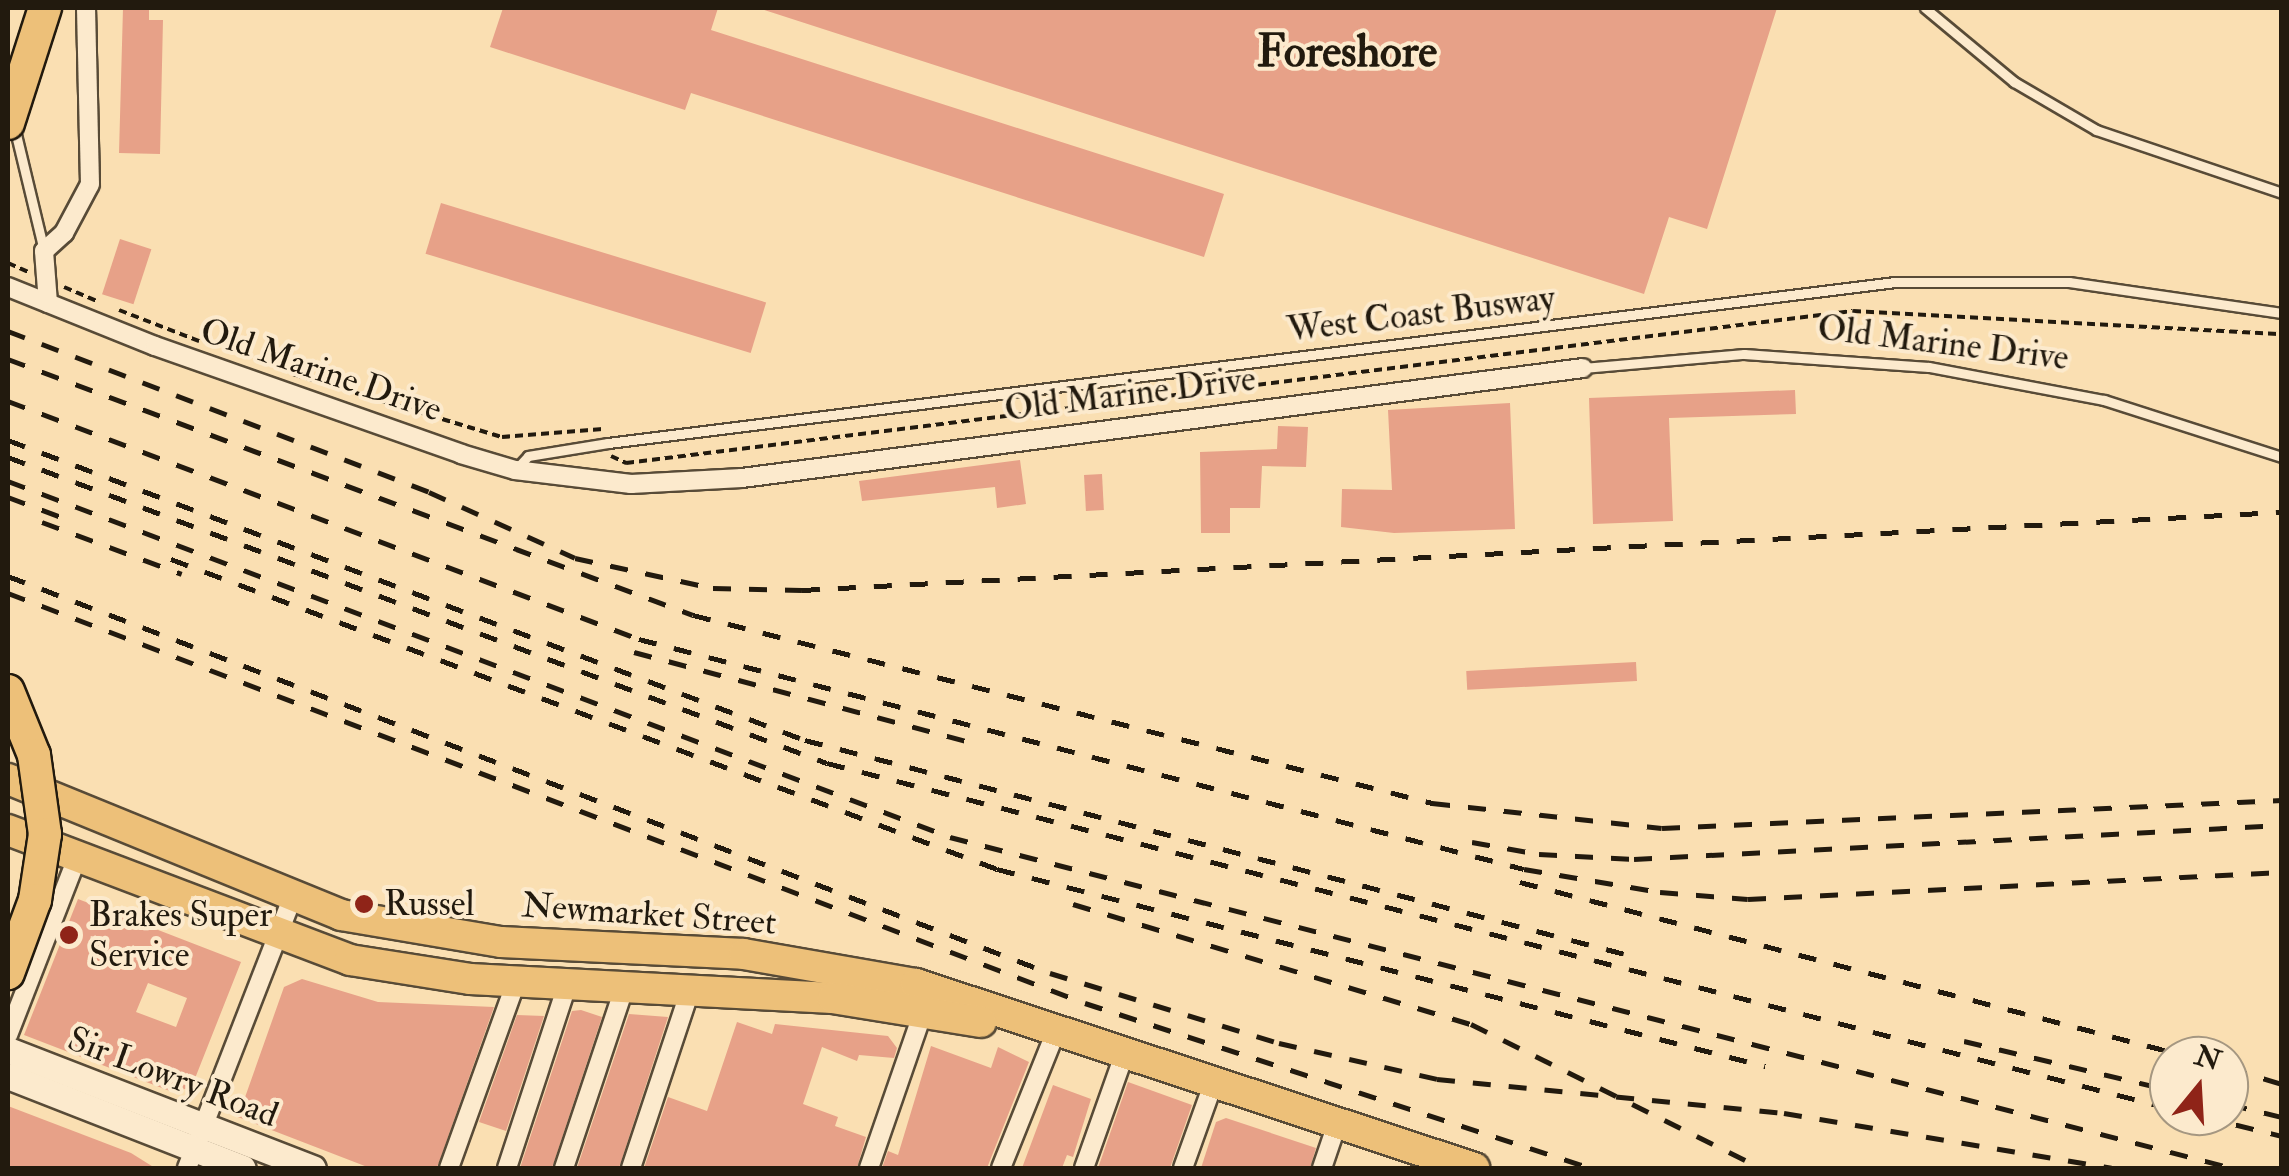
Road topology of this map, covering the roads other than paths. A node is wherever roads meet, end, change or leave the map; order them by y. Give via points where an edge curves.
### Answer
1 (45, 8) edge
2 (86, 8) edge
3 (1925, 8) edge
4 (8, 99) edge
5 (8, 124) edge
6 (2282, 192) edge
7 (44, 251) junction
8 (8, 286) edge
9 (48, 302) junction
10 (2282, 313) edge
11 (1583, 368) joint
12 (2282, 457) edge
13 (515, 470) junction
14 (8, 692) edge
15 (8, 779) edge
16 (8, 830) edge
17 (77, 858) junction
18 (292, 899) junction
19 (276, 938) junction
20 (8, 973) edge
21 (516, 982) junction
22 (568, 985) junction
23 (625, 986) junction
24 (691, 988) junction
25 (923, 1012) junction
26 (1055, 1034) junction
27 (8, 1035) edge
28 (8, 1050) edge
29 (1124, 1055) junction
30 (8, 1076) edge
31 (1213, 1084) junction
32 (1337, 1124) junction
33 (194, 1148) edge
34 (243, 1168) edge
35 (313, 1168) edge
36 (449, 1168) edge
37 (507, 1168) edge
38 (564, 1168) edge
39 (631, 1168) edge
40 (869, 1168) edge
41 (1001, 1168) edge
42 (1084, 1168) edge
43 (1183, 1168) edge
44 (1322, 1168) edge
45 (1474, 1168) edge

1 - 5 highway, bridge
2 - 7 street via 90,184 84,203
3 - 6 lane via 2014,82 2096,130
4 - 7 lane
7 - 9 street
8 - 9 street, Old Marine Drive
9 - 13 street, Old Marine Drive via 154,346
10 - 13 lane, West Coast Busway via 2088,283 1894,282 608,443 528,456
11 - 12 lane, Old Marine Drive via 1744,354 1929,366 2104,400
11 - 13 street, Old Marine Drive via 742,478 631,484
14 - 20 highway, bridge via 34,755 45,834 35,900
15 - 18 main road, Newmarket Street
16 - 17 main road, Newmarket Street
17 - 19 main road, Newmarket Street
17 - 27 street
18 - 19 street
18 - 26 main road, Newmarket Street via 457,938 826,964 916,984
19 - 21 main road, Newmarket Street via 350,960
19 - 33 street
21 - 22 main road, Newmarket Street
21 - 36 street
22 - 23 main road, Newmarket Street
22 - 37 street
23 - 24 main road, Newmarket Street
23 - 38 street
24 - 25 main road, Newmarket Street
24 - 39 street
25 - 26 main road, Newmarket Street
25 - 40 street
26 - 29 main road, Newmarket Street
26 - 41 street
28 - 33 main road, Sir Lowry Road
29 - 31 main road, Newmarket Street
29 - 42 street
30 - 33 main road, Sir Lowry Road
31 - 32 main road, Newmarket Street
31 - 43 street
32 - 44 street
32 - 45 main road, Newmarket Street
33 - 34 main road, Sir Lowry Road
33 - 35 main road, Sir Lowry Road

